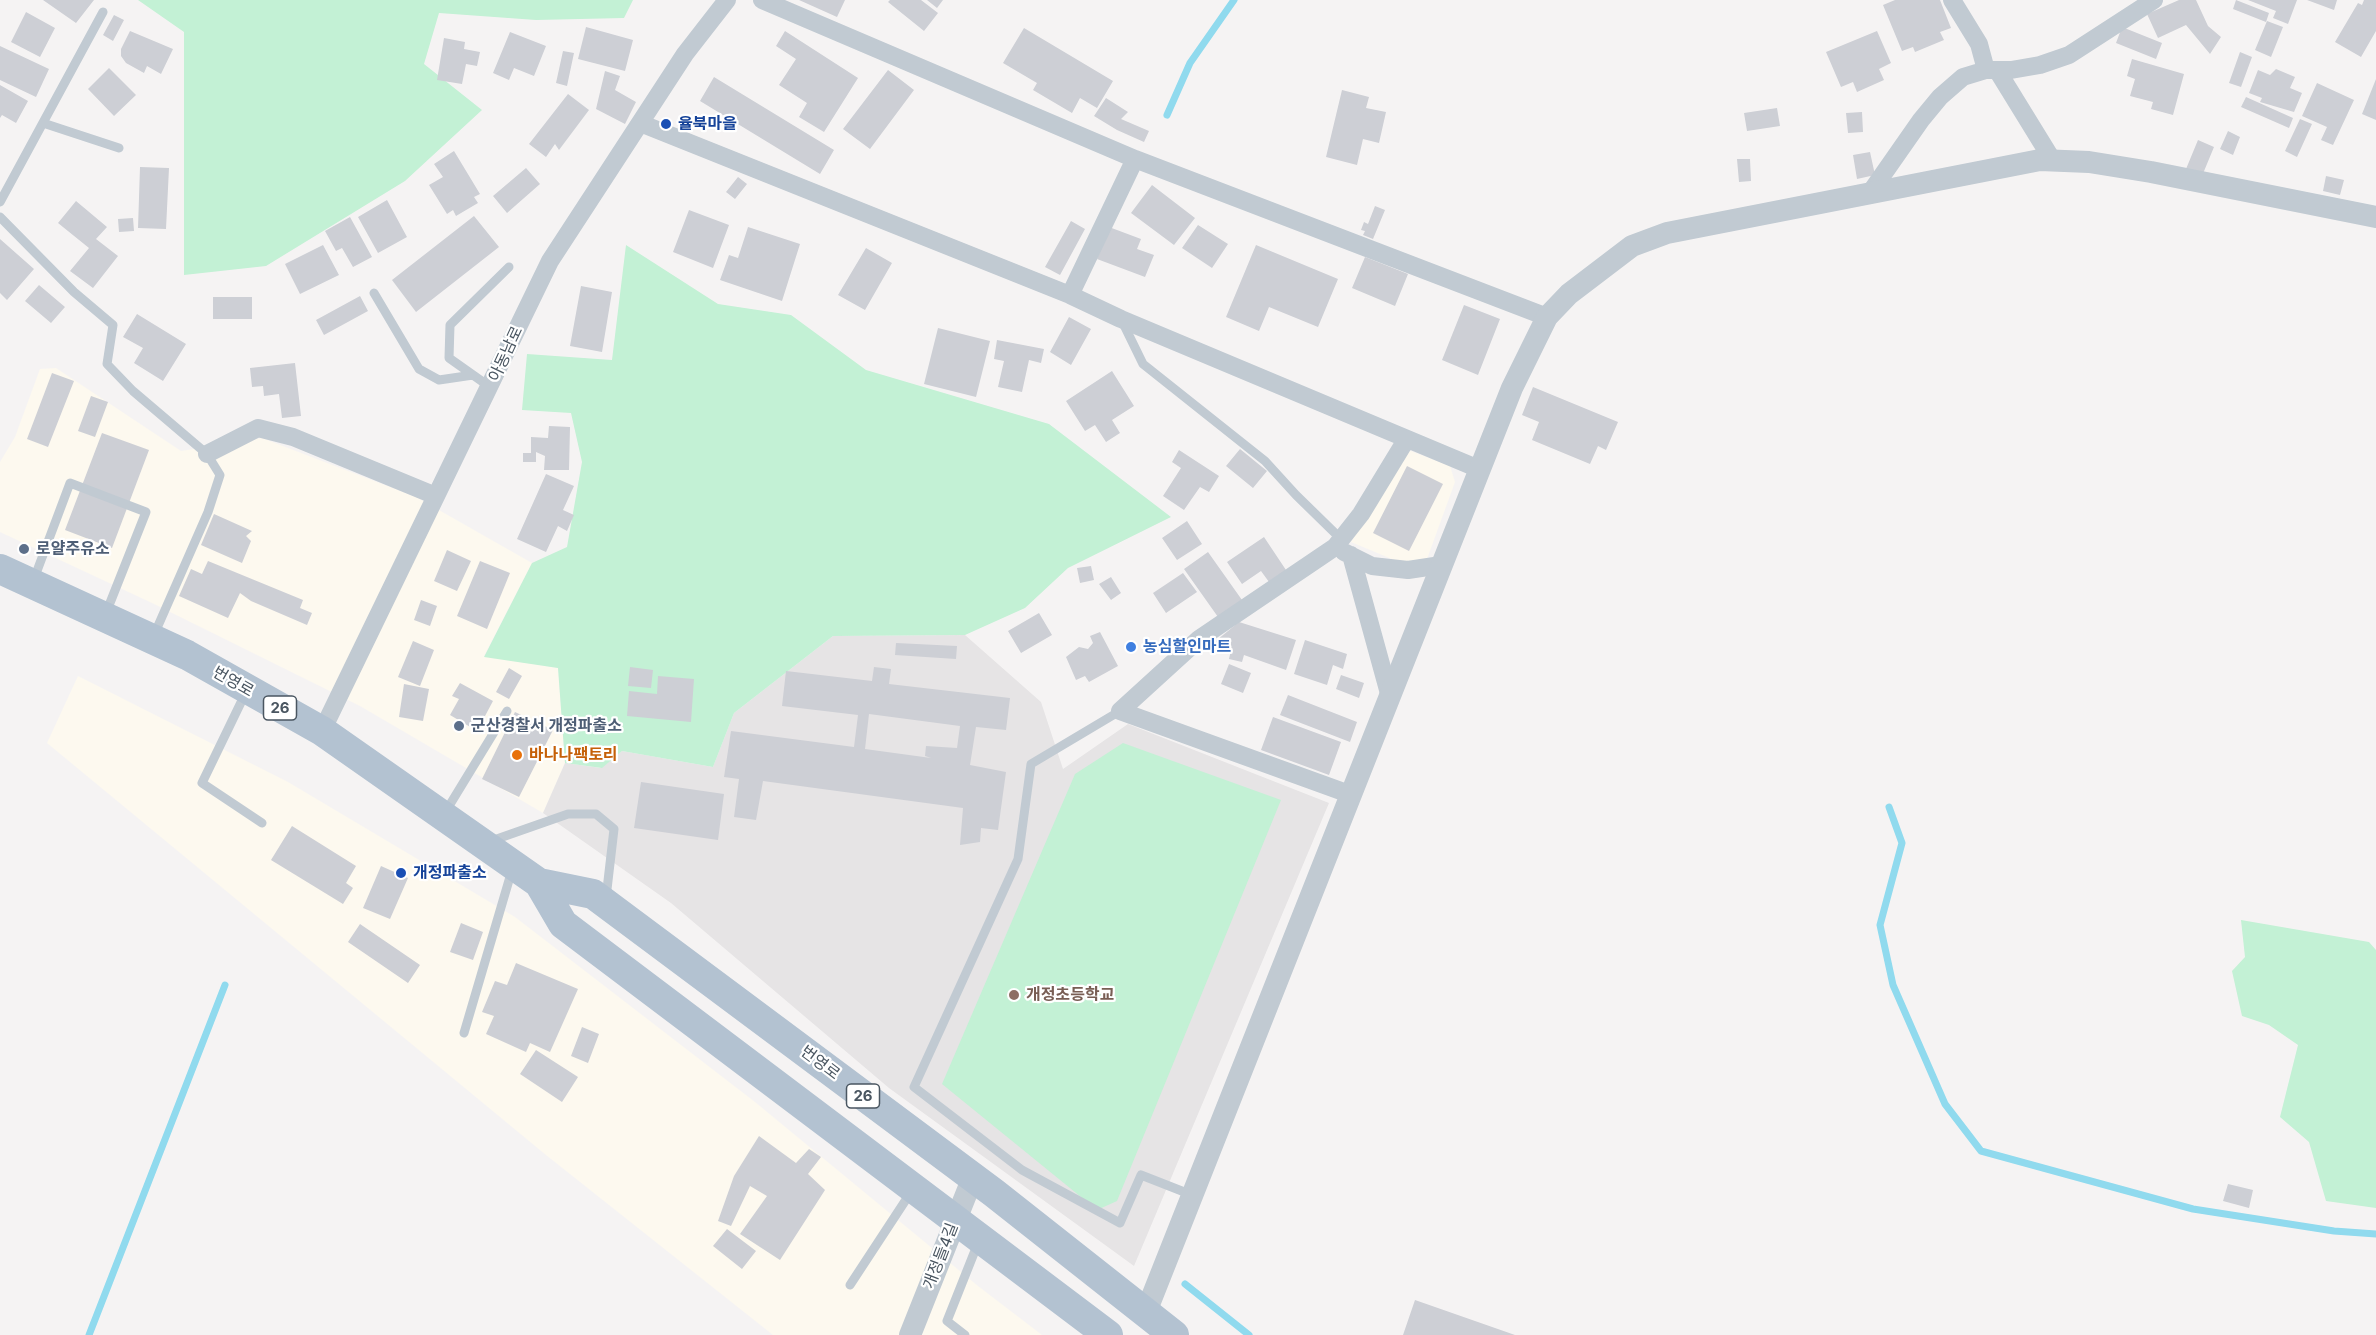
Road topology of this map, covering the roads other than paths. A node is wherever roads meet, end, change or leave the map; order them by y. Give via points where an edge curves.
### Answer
1 (727, 0) edge
2 (762, 0) edge
3 (1952, 0) edge
4 (2154, 0) edge
5 (103, 12) dead end
6 (1991, 70) junction
7 (43, 123) junction
8 (640, 123) junction
9 (119, 148) dead end
10 (1135, 159) junction
11 (2053, 161) junction
12 (1870, 193) junction
13 (0, 202) edge
14 (0, 217) edge
15 (2376, 217) edge
16 (509, 267) dead end
17 (374, 293) dead end
18 (1070, 295) junction
19 (1547, 317) junction
20 (1121, 320) junction
21 (473, 375) junction
22 (490, 387) junction
23 (1406, 440) junction
24 (207, 454) junction
25 (1479, 469) junction
26 (436, 496) junction
27 (1342, 547) junction
28 (1441, 565) junction
29 (0, 569) edge
30 (32, 584) junction
31 (104, 618) junction
32 (152, 639) junction
33 (247, 690) junction
34 (1390, 697) junction
35 (507, 711) dead end
36 (1120, 711) junction
37 (322, 731) junction
38 (1352, 795) junction
39 (443, 816) junction
40 (262, 823) dead end
41 (483, 844) junction
42 (513, 865) junction
43 (539, 883) junction
44 (605, 903) junction
45 (464, 1033) dead end
46 (973, 1177) junction
47 (914, 1187) junction
48 (1192, 1195) junction
49 (955, 1219) junction
50 (980, 1238) junction
51 (850, 1285) dead end
52 (1146, 1312) junction
53 (910, 1335) edge
54 (965, 1335) edge
55 (1108, 1335) edge
56 (1174, 1335) edge

1 - 8 street, 아동남로 via 685,54
2 - 10 street
3 - 6 street
4 - 6 street via 2069,55 2040,65
5 - 7 lane
6 - 11 street
6 - 12 street via 1963,77 1940,98
7 - 9 lane
7 - 13 lane
8 - 18 street
8 - 22 street, 아동남로 via 550,261
10 - 18 street
10 - 19 street
11 - 12 street via 2040,160
11 - 15 street via 2089,162 2151,172
12 - 19 street via 1668,233 1632,246 1569,294
14 - 24 lane via 74,292 113,325 107,364
16 - 21 lane via 450,325 449,358
17 - 21 lane via 419,369 439,380
18 - 20 street
19 - 25 street
20 - 23 street
20 - 27 lane via 1143,364 1265,461
21 - 22 lane
22 - 26 street, 아동남로
23 - 25 street
23 - 27 street
24 - 26 street via 258,428 293,437
24 - 32 lane via 220,475 208,512
25 - 28 street
26 - 37 street, 아동남로
27 - 28 street via 1372,566 1408,570
27 - 34 street
27 - 36 street via 1199,639
28 - 34 street
29 - 30 main road, 번영로 / 26
30 - 31 main road, 번영로 / 26
30 - 31 lane via 70,483 146,512
31 - 32 main road, 번영로 / 26
32 - 33 main road, 번영로 / 26
33 - 37 main road, 번영로 / 26
33 - 40 lane via 202,783
34 - 38 street
35 - 39 lane
36 - 38 street
36 - 48 lane via 1031,764 1018,859 914,1087 1022,1170 1120,1223 1141,1175
37 - 39 main road, 번영로 / 26
38 - 48 street
39 - 41 main road, 번영로 / 26
41 - 42 main road, 번영로 / 26
41 - 44 lane via 568,814 596,814 614,829
42 - 43 main road, 번영로 / 26
42 - 45 lane
43 - 44 main road, 번영로 / 26 via 593,894
43 - 47 main road, 번영로 / 26 via 564,924
44 - 46 main road, 번영로 / 26
46 - 49 street, 개정들4길
46 - 52 main road, 번영로 / 26
47 - 49 main road, 번영로 / 26
47 - 51 lane
48 - 52 street
49 - 50 main road, 번영로 / 26
49 - 53 street, 개정들4길
50 - 54 lane via 947,1321
50 - 55 main road, 번영로 / 26
52 - 56 main road, 번영로 / 26

